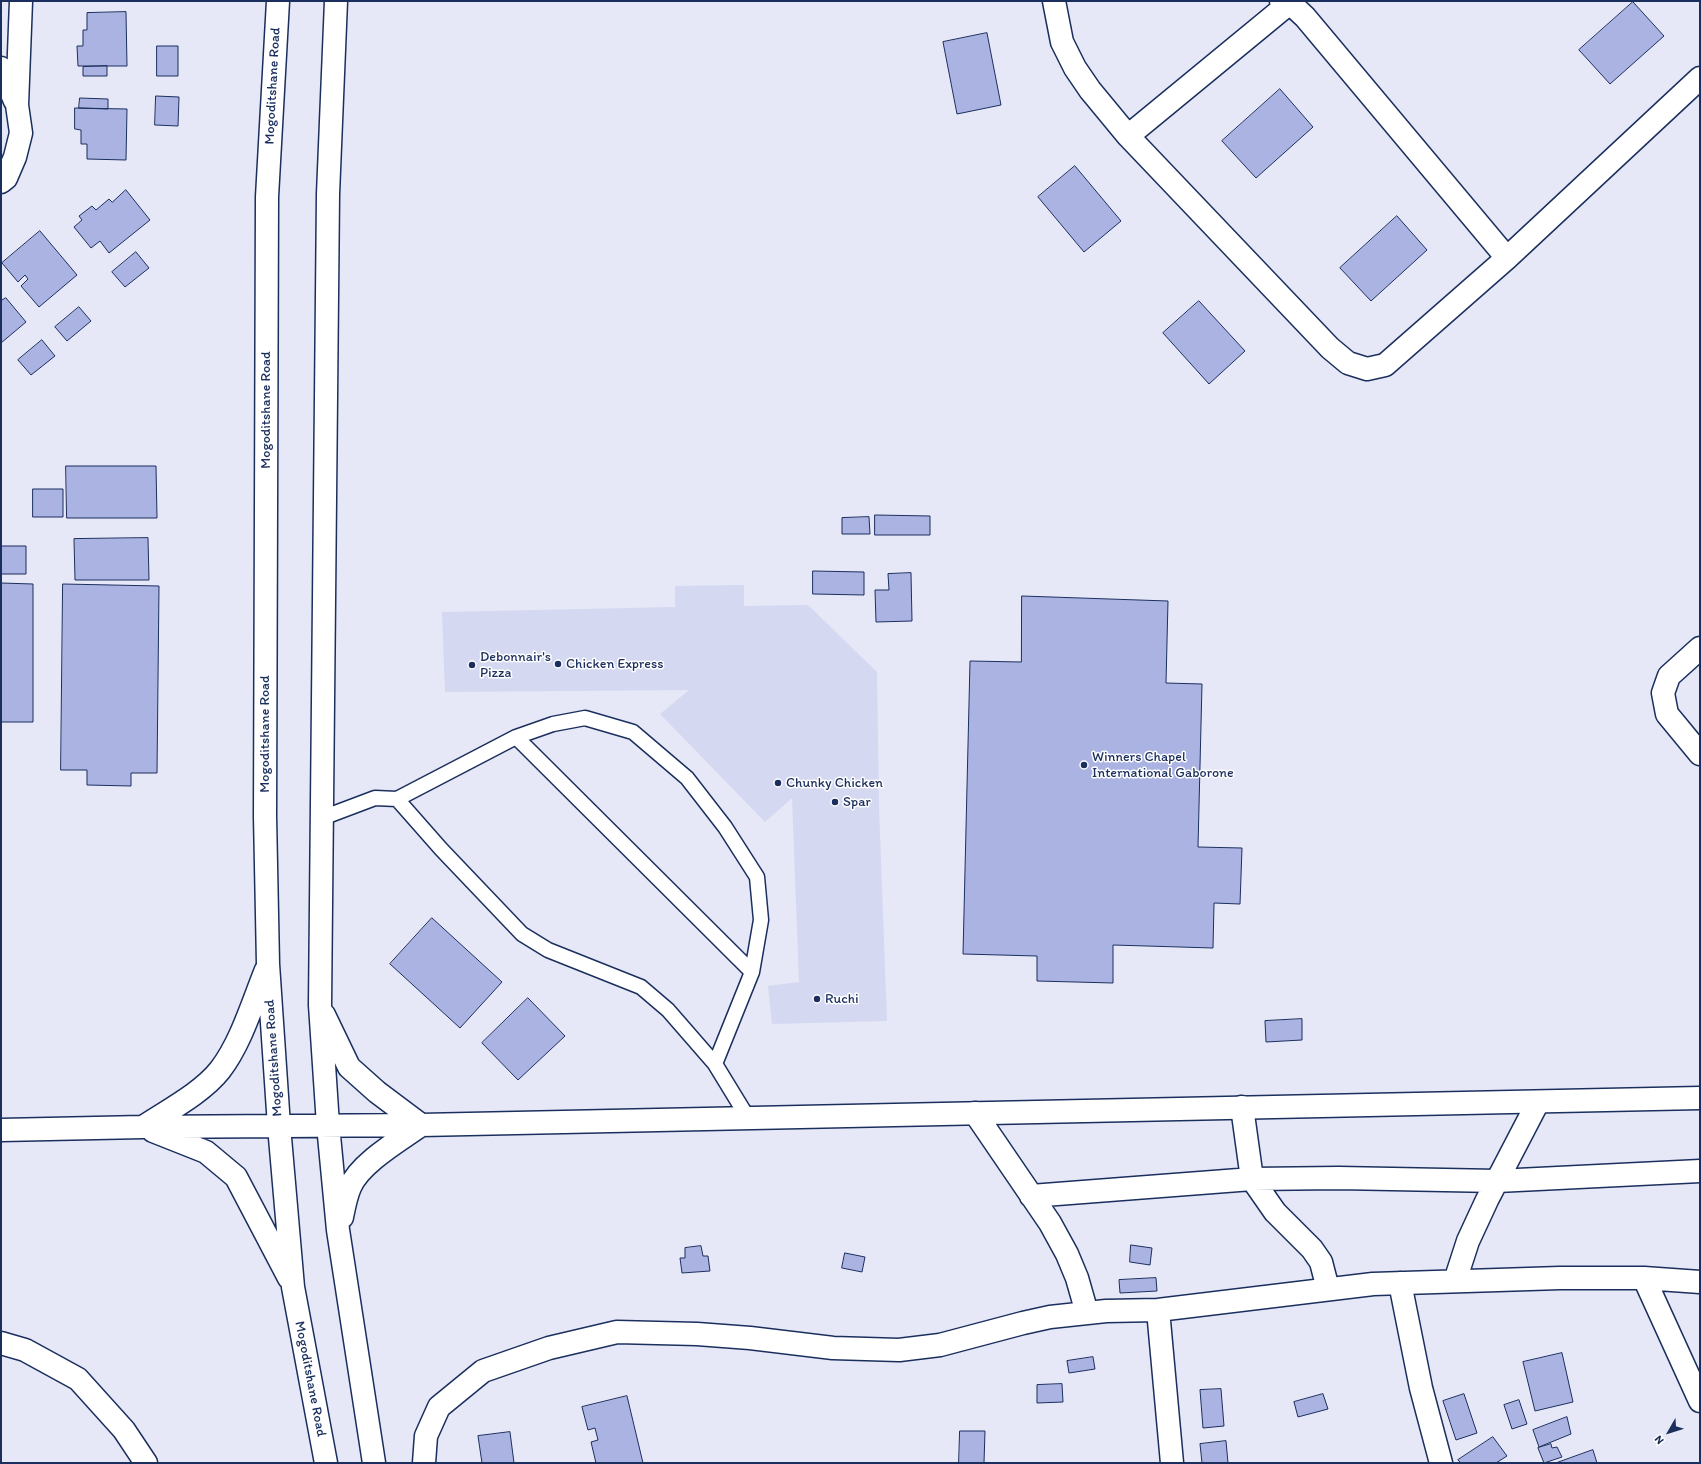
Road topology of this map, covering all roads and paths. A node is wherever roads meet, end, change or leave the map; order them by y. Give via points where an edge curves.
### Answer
1 (21, 1) edge
2 (278, 1) edge
3 (336, 1) edge
4 (1054, 1) edge
5 (1287, 2) edge
6 (1, 68) edge
7 (1700, 78) edge
8 (17, 105) junction
9 (1128, 136) junction
10 (1, 182) edge
11 (1507, 258) junction
12 (1700, 648) edge
13 (516, 737) junction
14 (1700, 754) edge
15 (397, 799) junction
16 (322, 818) junction
17 (268, 964) junction
18 (752, 972) junction
19 (320, 1005) junction
20 (715, 1064) junction
21 (1700, 1098) edge
22 (1538, 1102) junction
23 (1242, 1107) junction
24 (974, 1113) junction
25 (748, 1118) junction
26 (328, 1125) junction
27 (420, 1125) junction
28 (279, 1126) junction
29 (143, 1127) junction
30 (1, 1130) edge
31 (1700, 1171) edge
32 (1252, 1179) junction
33 (1497, 1181) junction
34 (1031, 1196) junction
35 (338, 1230) junction
36 (1644, 1278) junction
37 (1455, 1281) junction
38 (1700, 1282) edge
39 (1400, 1283) junction
40 (293, 1287) junction
41 (1328, 1289) junction
42 (1158, 1310) junction
43 (1087, 1313) junction
44 (1, 1343) edge
45 (1700, 1401) edge
46 (146, 1463) edge
47 (326, 1463) edge
48 (374, 1463) edge
49 (424, 1463) edge
50 (1172, 1463) edge
51 (1441, 1463) edge

1 - 8 main road
2 - 17 main road, Mogoditshane Road via 267,197 265,816
3 - 16 main road via 328,194
4 - 9 main road via 1062,42 1075,68
5 - 9 main road
5 - 11 main road via 1312,26
6 - 8 main road
7 - 11 main road
8 - 10 main road via 21,133 15,157 6,178
9 - 11 main road via 1330,348 1348,363 1367,369 1385,365
12 - 14 main road via 1669,676 1663,693 1667,714
13 - 15 lane
13 - 18 lane
13 - 18 lane via 553,724 585,718 632,732 687,778 725,827 757,877 761,920
15 - 16 lane via 375,798
15 - 20 lane via 522,934 548,950 641,987 668,1010
16 - 19 main road
17 - 28 main road, Mogoditshane Road
17 - 29 main road via 239,1037 220,1071 194,1095
18 - 20 lane
19 - 26 main road
19 - 27 main road via 349,1066 377,1092
20 - 25 lane
21 - 22 main road
22 - 23 main road
22 - 33 main road
23 - 24 main road
23 - 32 main road
24 - 25 main road
24 - 34 main road
25 - 27 main road
26 - 27 main road
26 - 28 main road
26 - 35 main road
27 - 35 main road via 362,1170 350,1186
28 - 29 main road
28 - 40 main road, Mogoditshane Road
29 - 30 main road
29 - 40 main road via 206,1152 236,1177
31 - 33 main road
32 - 33 main road
32 - 34 main road
32 - 41 main road via 1275,1212 1312,1249 1321,1262
33 - 37 main road via 1468,1241
34 - 43 main road via 1067,1254
35 - 48 main road
36 - 37 main road
36 - 38 main road
36 - 45 main road
37 - 39 main road
39 - 41 main road
39 - 51 main road via 1421,1388
40 - 47 main road, Mogoditshane Road
41 - 42 main road
42 - 43 main road
42 - 50 main road
43 - 49 main road via 1050,1317 940,1345 899,1350 833,1348 697,1334 618,1332 572,1342 483,1371 439,1407 426,1436
44 - 46 main road via 25,1350 78,1379 124,1430

